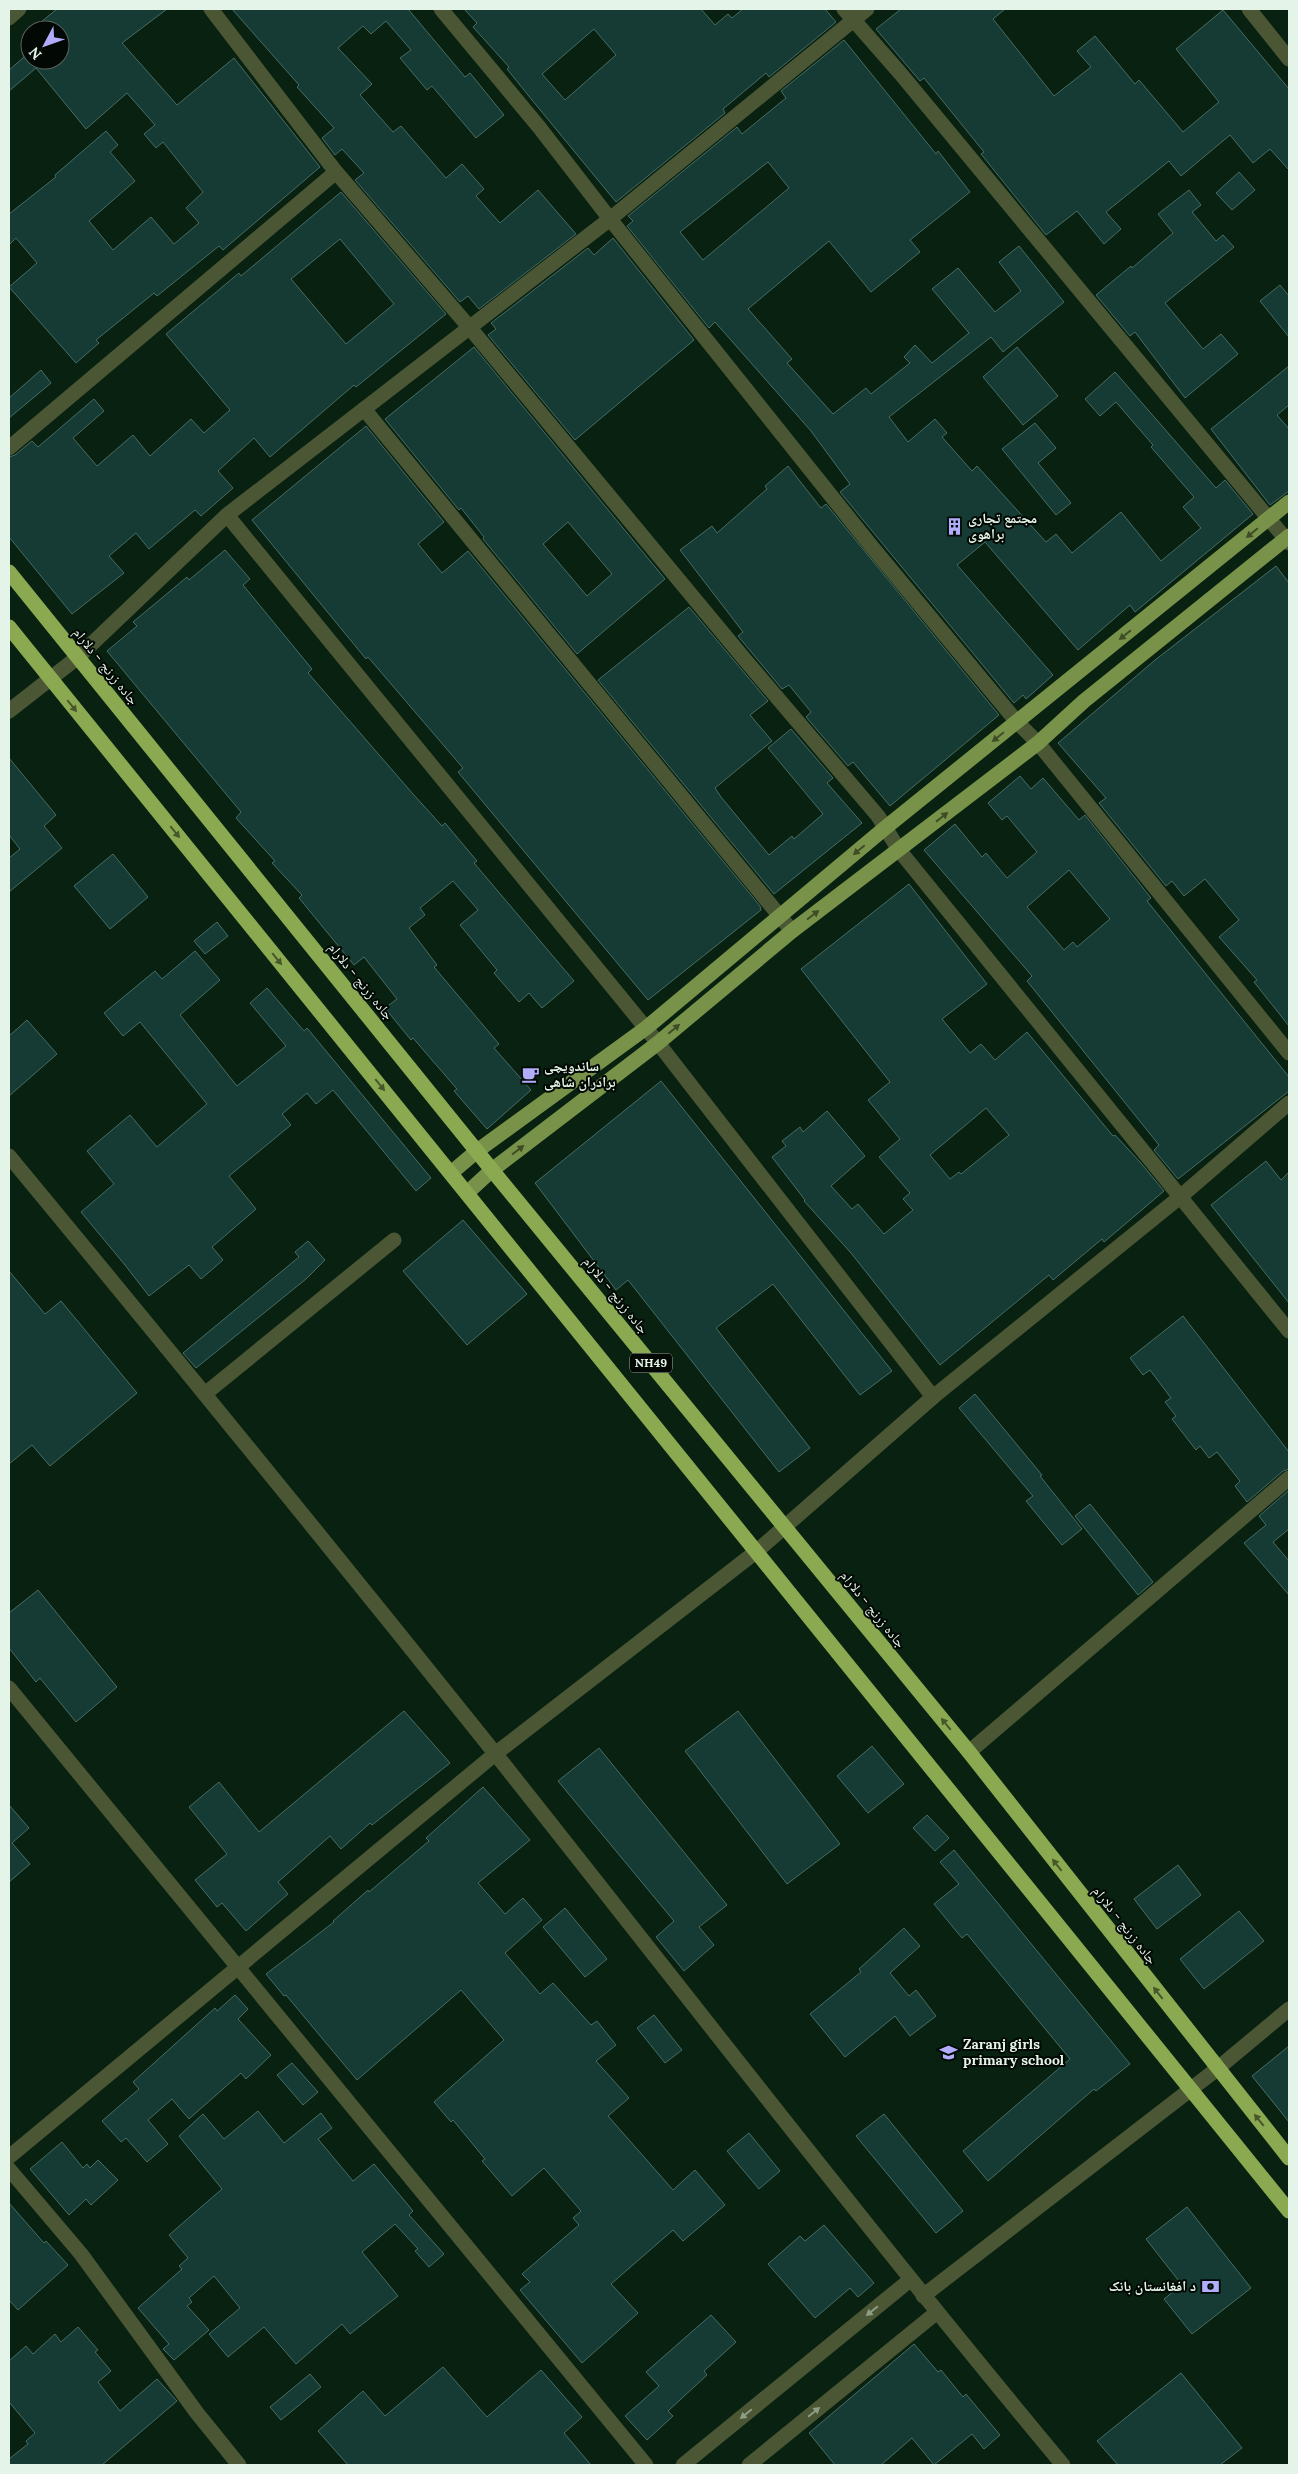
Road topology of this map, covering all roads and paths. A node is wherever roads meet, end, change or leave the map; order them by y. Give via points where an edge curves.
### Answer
1 (19, 9) edge
2 (211, 9) edge
3 (441, 9) edge
4 (844, 9) edge
5 (867, 9) edge
6 (1249, 9) edge
7 (9, 18) edge
8 (854, 21) junction
9 (1289, 59) edge
10 (336, 172) junction
11 (610, 219) junction
12 (470, 328) junction
13 (364, 409) junction
14 (9, 448) edge
15 (1289, 502) edge
16 (227, 515) junction
17 (1270, 518) junction
18 (1288, 539) edge
19 (9, 572) edge
20 (9, 627) edge
21 (78, 657) junction
22 (49, 678) junction
23 (9, 711) edge
24 (1017, 722) junction
25 (1038, 743) junction
26 (885, 828) junction
27 (899, 850) junction
28 (779, 916) junction
29 (792, 930) junction
30 (646, 1028) junction
31 (658, 1043) junction
32 (1289, 1053) edge
33 (1289, 1103) edge
34 (477, 1151) junction
35 (9, 1156) edge
36 (492, 1170) junction
37 (451, 1173) junction
38 (467, 1193) junction
39 (1180, 1197) junction
40 (394, 1240) dead end
41 (1289, 1331) edge
42 (206, 1393) junction
43 (933, 1397) junction
44 (1289, 1478) edge
45 (785, 1527) junction
46 (758, 1551) junction
47 (9, 1688) edge
48 (968, 1752) junction
49 (495, 1754) junction
50 (237, 1966) junction
51 (1289, 2009) edge
52 (1217, 2069) junction
53 (1191, 2089) junction
54 (9, 2157) edge
55 (1289, 2158) edge
56 (9, 2169) edge
57 (1289, 2211) edge
58 (910, 2280) junction
59 (923, 2296) junction
60 (936, 2313) junction
61 (239, 2465) edge
62 (646, 2465) edge
63 (683, 2465) edge
64 (750, 2465) edge
65 (1063, 2465) edge

1 - 7 street
2 - 10 street
3 - 11 street
4 - 8 street
5 - 8 street
6 - 9 street
8 - 11 street
8 - 17 street
10 - 12 street
10 - 14 street
11 - 12 street
11 - 24 street via 872,547
12 - 13 street
12 - 26 street
13 - 16 street
13 - 28 street
15 - 17 main road
16 - 21 street
16 - 30 street
17 - 18 street
17 -> 24 main road
18 - 25 main road via 1084,702
19 - 21 highway, جاده زرنج - دلارام / NH49
20 - 22 highway, NH49
21 - 22 street
21 - 34 highway, جاده زرنج - دلارام / NH49
22 - 23 street
22 -> 37 highway, NH49
24 - 25 street
24 -> 26 main road
27 -> 25 main road
25 - 32 street
26 - 27 street
26 -> 28 main road
29 -> 27 main road
27 - 39 street
28 - 29 street
28 - 30 main road
31 -> 29 main road
30 - 31 street
30 - 34 main road
36 -> 31 main road
31 - 43 street
33 - 39 street
34 - 36 highway, جاده زرنج - دلارام / NH49
34 - 37 main road
35 - 42 street
36 - 38 main road
36 - 45 highway, جاده زرنج - دلارام / NH49
37 - 38 highway, NH49
38 - 46 highway, NH49
39 - 41 street
39 - 43 street
40 - 42 street
42 - 49 street
43 - 45 street
44 - 48 street
45 - 46 street
48 -> 45 highway, جاده زرنج - دلارام / NH49
46 - 49 street
46 - 53 highway, NH49
47 - 50 street
52 -> 48 highway, جاده زرنج - دلارام / NH49
49 - 50 street
49 - 58 street
50 - 54 street
50 - 62 street
51 - 52 street
52 - 53 street
55 -> 52 highway, جاده زرنج - دلارام / NH49
53 - 57 highway, NH49
53 - 59 street
56 - 61 street via 81,2254
58 - 59 street
58 -> 63 street
59 - 60 street
64 -> 60 street
60 - 65 street

